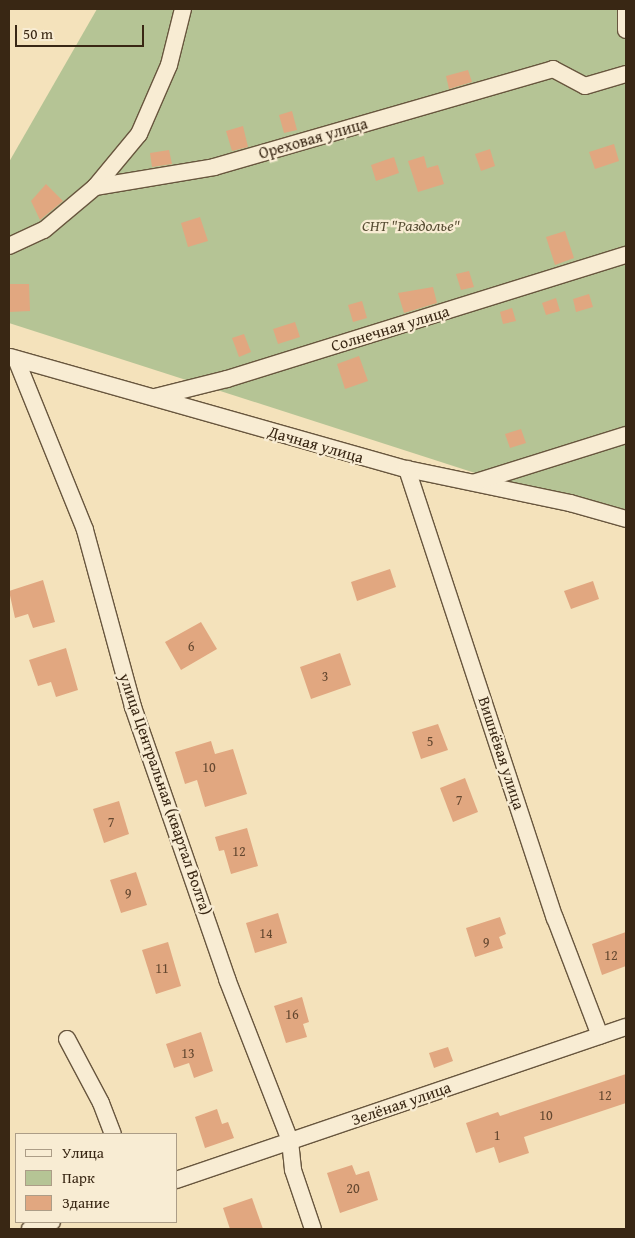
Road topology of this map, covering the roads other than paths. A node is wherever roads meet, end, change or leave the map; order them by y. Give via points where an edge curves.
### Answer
1 (183, 9) edge
2 (626, 9) edge
3 (626, 30) edge
4 (626, 74) edge
5 (95, 187) junction
6 (9, 246) edge
7 (626, 255) edge
8 (12, 358) edge
9 (153, 398) junction
10 (626, 435) edge
11 (407, 469) junction
12 (474, 483) junction
13 (626, 519) edge
14 (626, 1027) edge
15 (600, 1036) junction
16 (67, 1039) dead end
17 (112, 1133) edge
18 (290, 1141) junction
19 (178, 1179) edge
20 (49, 1223) edge
21 (30, 1229) edge
22 (313, 1229) edge

1 - 5 street via 169,65 139,134
2 - 3 street
4 - 5 street, Ореховая улица via 585,86 553,69 214,167
5 - 6 street via 44,230
7 - 9 street, Солнечная улица via 227,379
8 - 9 street, Дачная улица
8 - 18 street, улица Центральная (квартал Волта) via 85,530 133,707 227,979
9 - 11 street, Дачная улица
10 - 12 street
11 - 12 street, Дачная улица
11 - 15 street, Вишнёвая улица via 555,918
12 - 13 street, Дачная улица via 570,503
14 - 15 street, Зелёная улица
15 - 18 street, Зелёная улица
16 - 17 street via 102,1102
18 - 19 street, Зелёная улица
18 - 22 street, улица Центральная (квартал Волта) via 294,1170
20 - 21 street

